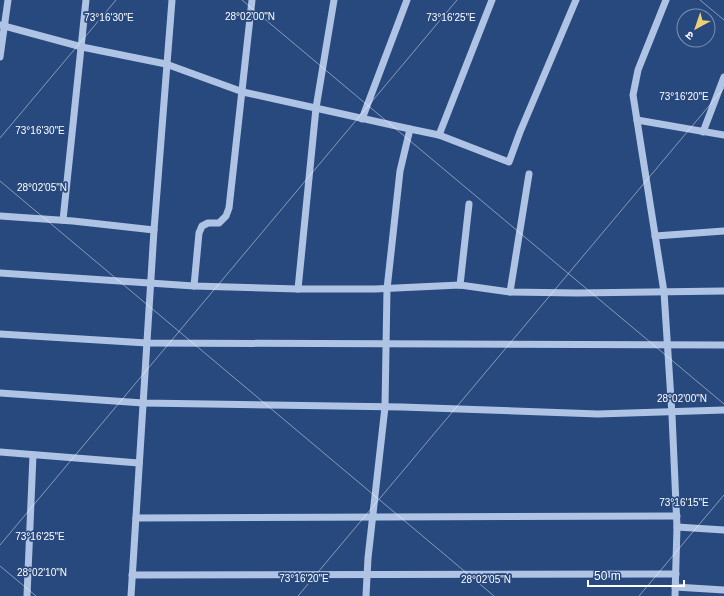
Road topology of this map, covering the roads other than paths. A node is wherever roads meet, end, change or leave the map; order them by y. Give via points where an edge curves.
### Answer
1 (8, 0) edge
2 (86, 0) edge
3 (172, 0) edge
4 (252, 0) edge
5 (334, 0) edge
6 (407, 0) edge
7 (492, 0) edge
8 (576, 0) edge
9 (666, 0) edge
10 (2, 25) edge
11 (82, 47) junction
12 (0, 57) edge
13 (166, 64) junction
14 (724, 77) edge
15 (243, 92) junction
16 (316, 108) junction
17 (362, 119) junction
18 (637, 120) junction
19 (410, 129) junction
20 (703, 132) junction
21 (439, 135) junction
22 (724, 135) edge
23 (529, 174) dead end
24 (470, 204) dead end
25 (0, 216) edge
26 (63, 220) junction
27 (154, 230) junction
28 (724, 231) edge
29 (655, 236) junction
30 (0, 273) edge
31 (150, 283) junction
32 (460, 285) junction
33 (194, 286) junction
34 (298, 289) junction
35 (387, 289) junction
36 (724, 291) edge
37 (510, 292) junction
38 (664, 292) junction
39 (0, 334) edge
40 (147, 343) junction
41 (386, 344) junction
42 (668, 345) junction
43 (724, 345) edge
44 (0, 393) edge
45 (143, 403) junction
46 (385, 406) junction
47 (724, 410) edge
48 (672, 411) junction
49 (0, 452) edge
50 (33, 455) junction
51 (139, 463) junction
52 (677, 516) junction
53 (373, 517) junction
54 (136, 518) junction
55 (677, 527) junction
56 (724, 530) edge
57 (676, 574) junction
58 (132, 575) junction
59 (367, 575) junction
60 (675, 588) junction
61 (724, 590) edge
62 (27, 596) edge
63 (131, 596) edge
64 (366, 596) edge
65 (675, 596) edge

1 - 10 street
2 - 11 street
3 - 13 street
4 - 15 street
5 - 16 street
6 - 17 street
7 - 21 street
8 - 21 street via 509,162
9 - 18 street via 638,70 633,95
10 - 11 street
10 - 12 street
11 - 13 street
11 - 26 street
13 - 15 street
13 - 27 street
14 - 20 street
15 - 16 street
15 - 33 street via 229,208 219,223 202,226 199,233
16 - 17 street
16 - 34 street
17 - 19 street
18 - 20 street
18 - 29 street
19 - 21 street
19 - 35 street via 400,171
20 - 22 street
23 - 37 street
24 - 32 street
25 - 26 street
26 - 27 street
27 - 31 street
28 - 29 street
29 - 38 street
30 - 31 street
31 - 33 street
31 - 40 street
32 - 35 street
32 - 37 street
33 - 34 street
34 - 35 street
35 - 41 street
36 - 38 street
37 - 38 street
38 - 42 street
39 - 40 street
40 - 41 street
40 - 45 street
41 - 42 street
41 - 46 street
42 - 43 street
42 - 48 street
44 - 45 street
45 - 46 street
45 - 51 street
46 - 48 street via 598,414
46 - 53 street
47 - 48 street
48 - 52 street
49 - 50 street
50 - 51 street
50 - 62 street
51 - 54 street
52 - 53 street
52 - 55 street
53 - 54 street
53 - 59 street
54 - 58 street
55 - 56 street
55 - 57 street
57 - 59 street
57 - 60 street
58 - 59 street
58 - 63 street
59 - 64 street
60 - 61 street
60 - 65 street

